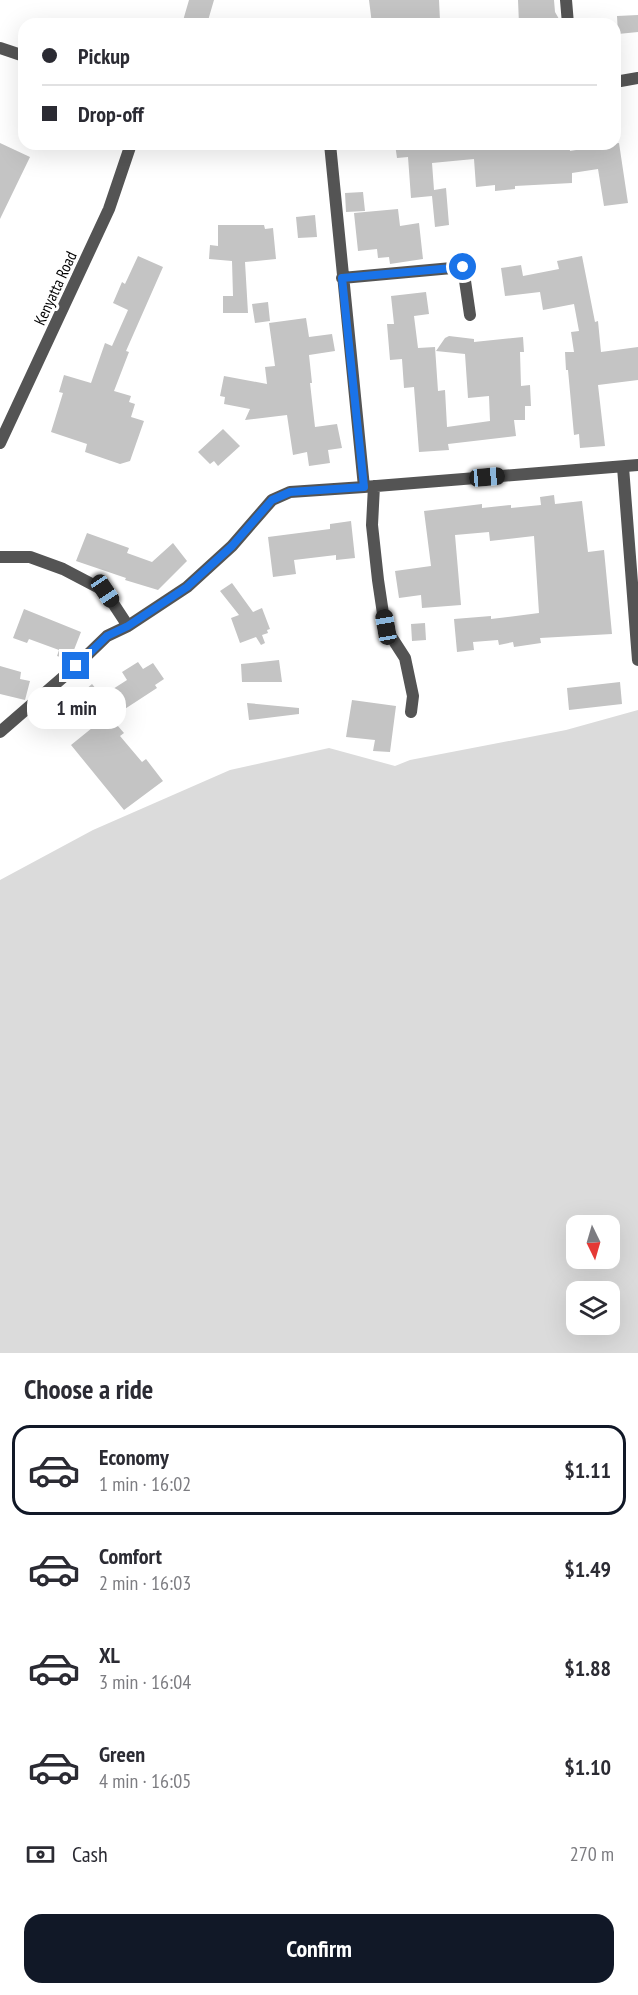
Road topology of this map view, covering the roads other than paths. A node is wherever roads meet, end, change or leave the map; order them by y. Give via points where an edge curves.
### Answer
1 (566, 0) edge
2 (568, 18) edge
3 (0, 48) edge
4 (18, 54) edge
5 (638, 78) edge
6 (621, 81) edge
7 (129, 150) edge
8 (331, 150) edge
9 (342, 278) junction
10 (470, 315) dead end
11 (0, 443) edge
12 (638, 465) edge
13 (623, 466) junction
14 (369, 487) junction
15 (0, 557) edge
16 (128, 626) junction
17 (638, 660) edge
18 (411, 712) dead end
19 (0, 732) edge

1 - 2 street
3 - 4 street
5 - 6 street
7 - 11 street, Kenyatta Road via 109,209
8 - 9 street
9 - 10 street via 463,267
9 - 14 street
12 - 13 street
13 - 14 street
13 - 17 street
14 - 16 street via 290,492 272,500 232,546 187,587
14 - 18 street via 386,627 405,658 413,696
15 - 16 street via 30,557 105,591
16 - 19 street via 107,636

